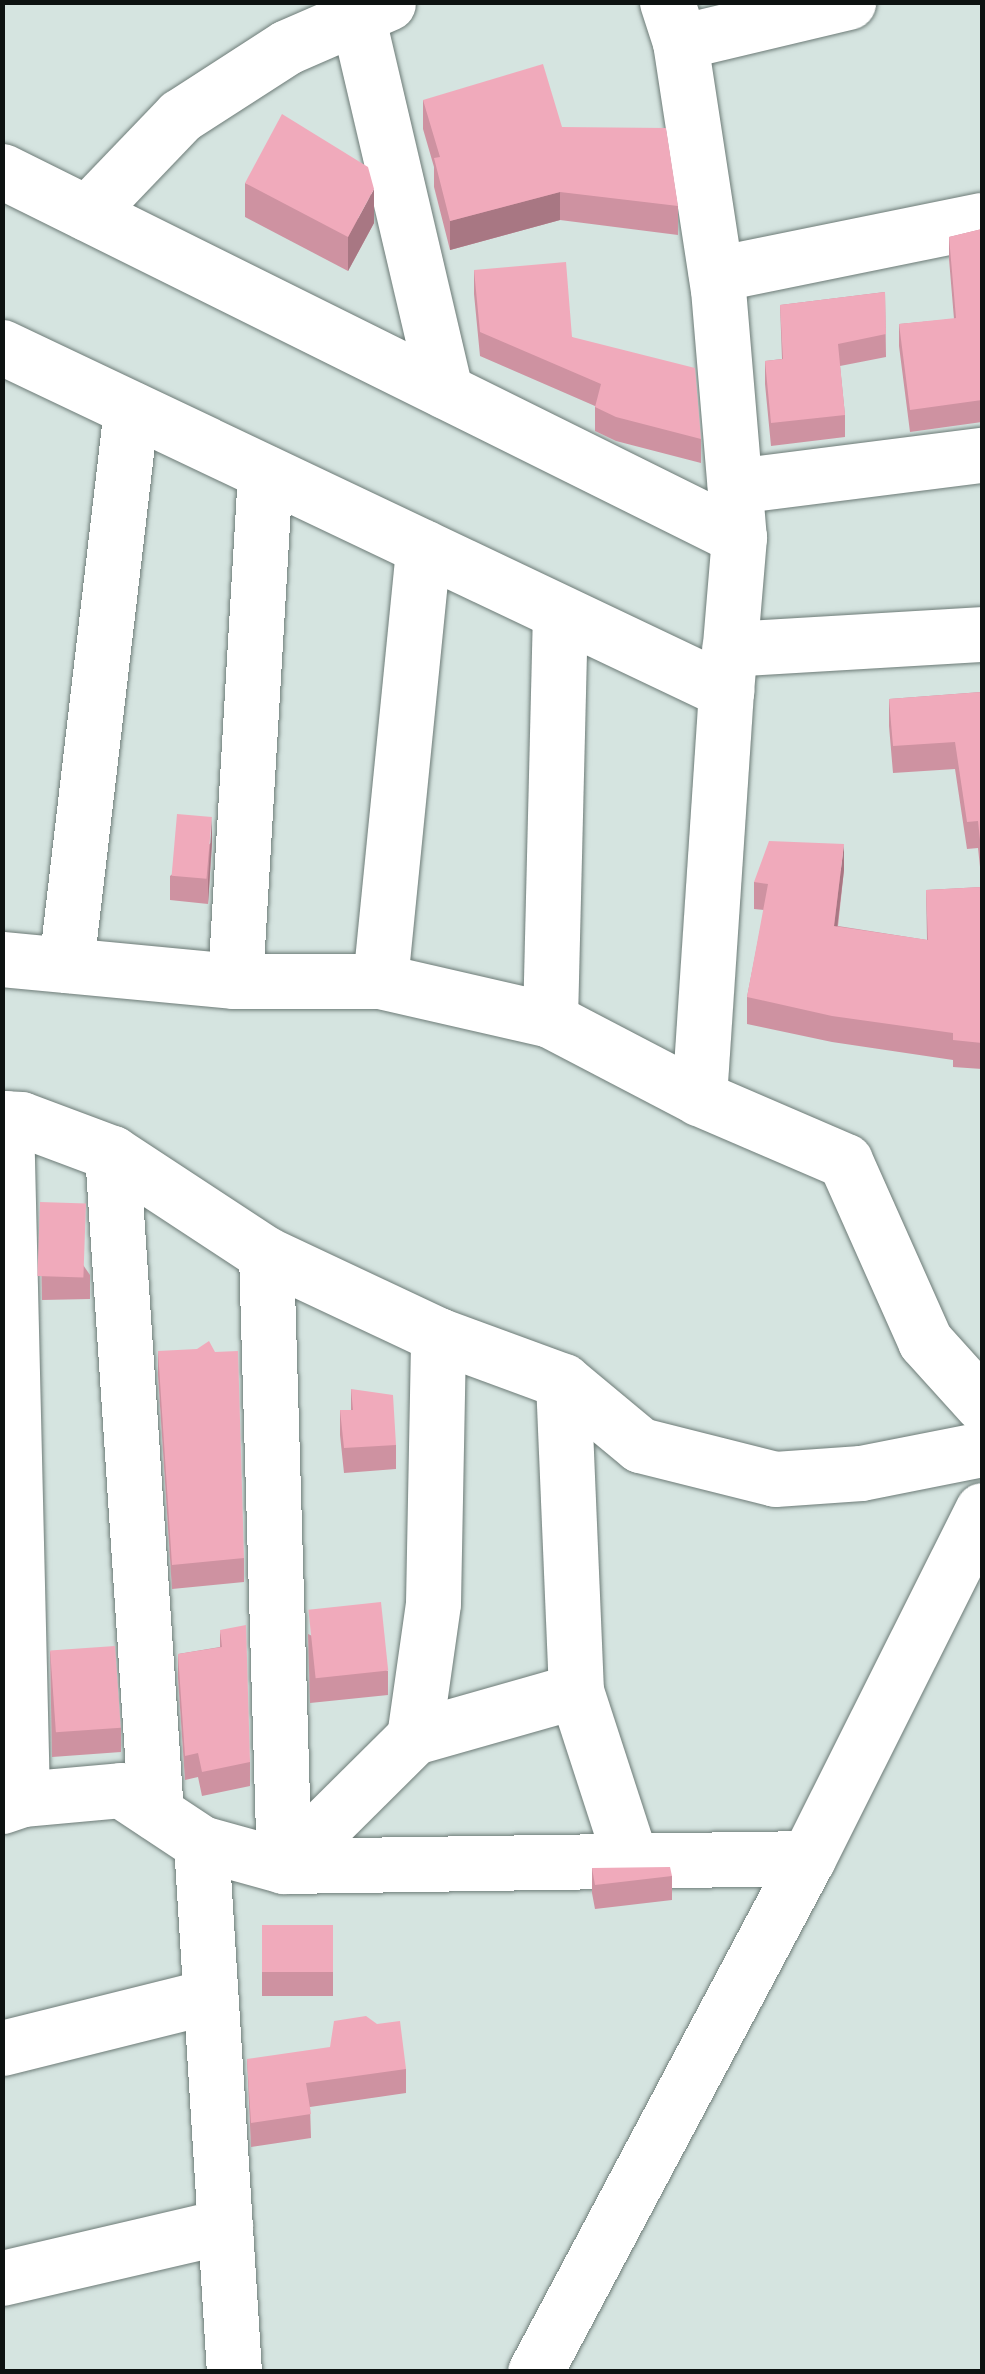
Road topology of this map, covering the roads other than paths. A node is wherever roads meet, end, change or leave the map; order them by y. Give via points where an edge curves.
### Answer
1 (848, 2) edge
2 (374, 9) edge
3 (674, 22) edge
4 (2, 171) edge
5 (87, 213) junction
6 (982, 220) edge
7 (716, 274) junction
8 (2, 347) edge
9 (445, 390) junction
10 (132, 409) junction
11 (982, 455) edge
12 (264, 472) junction
13 (737, 512) junction
14 (423, 547) junction
15 (560, 612) junction
16 (982, 634) edge
17 (728, 670) junction
18 (2, 960) edge
19 (66, 966) junction
20 (235, 981) junction
21 (380, 981) junction
22 (550, 1020) junction
23 (699, 1098) junction
24 (4, 1118) edge
25 (112, 1153) junction
26 (266, 1254) junction
27 (438, 1335) junction
28 (563, 1381) junction
29 (982, 1404) edge
30 (982, 1449) edge
31 (982, 1510) edge
32 (576, 1691) junction
33 (414, 1737) junction
34 (12, 1803) edge
35 (156, 1814) junction
36 (200, 1844) junction
37 (808, 1858) junction
38 (631, 1860) junction
39 (284, 1866) junction
40 (210, 1996) junction
41 (2, 2048) edge
42 (225, 2226) junction
43 (2, 2278) edge
44 (234, 2372) edge
45 (535, 2372) edge

1 - 3 street
2 - 5 street via 287,47 180,116
2 - 9 street
3 - 7 street
4 - 5 street
5 - 9 street
6 - 7 street
7 - 13 street
8 - 10 street
9 - 13 street
10 - 12 street
10 - 19 street
11 - 13 street
12 - 14 street
12 - 20 street
13 - 17 street
14 - 15 street
14 - 21 street
15 - 17 street
15 - 22 street
16 - 17 street
17 - 23 street
18 - 19 street
19 - 20 street
20 - 21 street
21 - 22 street
22 - 23 street
23 - 29 street via 845,1160 925,1341
24 - 25 street
24 - 34 street
25 - 26 street
25 - 35 street
26 - 27 street
26 - 39 street
27 - 28 street
27 - 33 street via 432,1603
28 - 30 street via 640,1445 776,1479 860,1473
28 - 32 street
31 - 37 street
32 - 33 street
32 - 38 street
33 - 39 street
34 - 35 street via 121,1790
35 - 36 street
36 - 39 street
36 - 40 street
37 - 38 street
37 - 45 street
38 - 39 street
40 - 41 street
40 - 42 street
42 - 43 street
42 - 44 street

